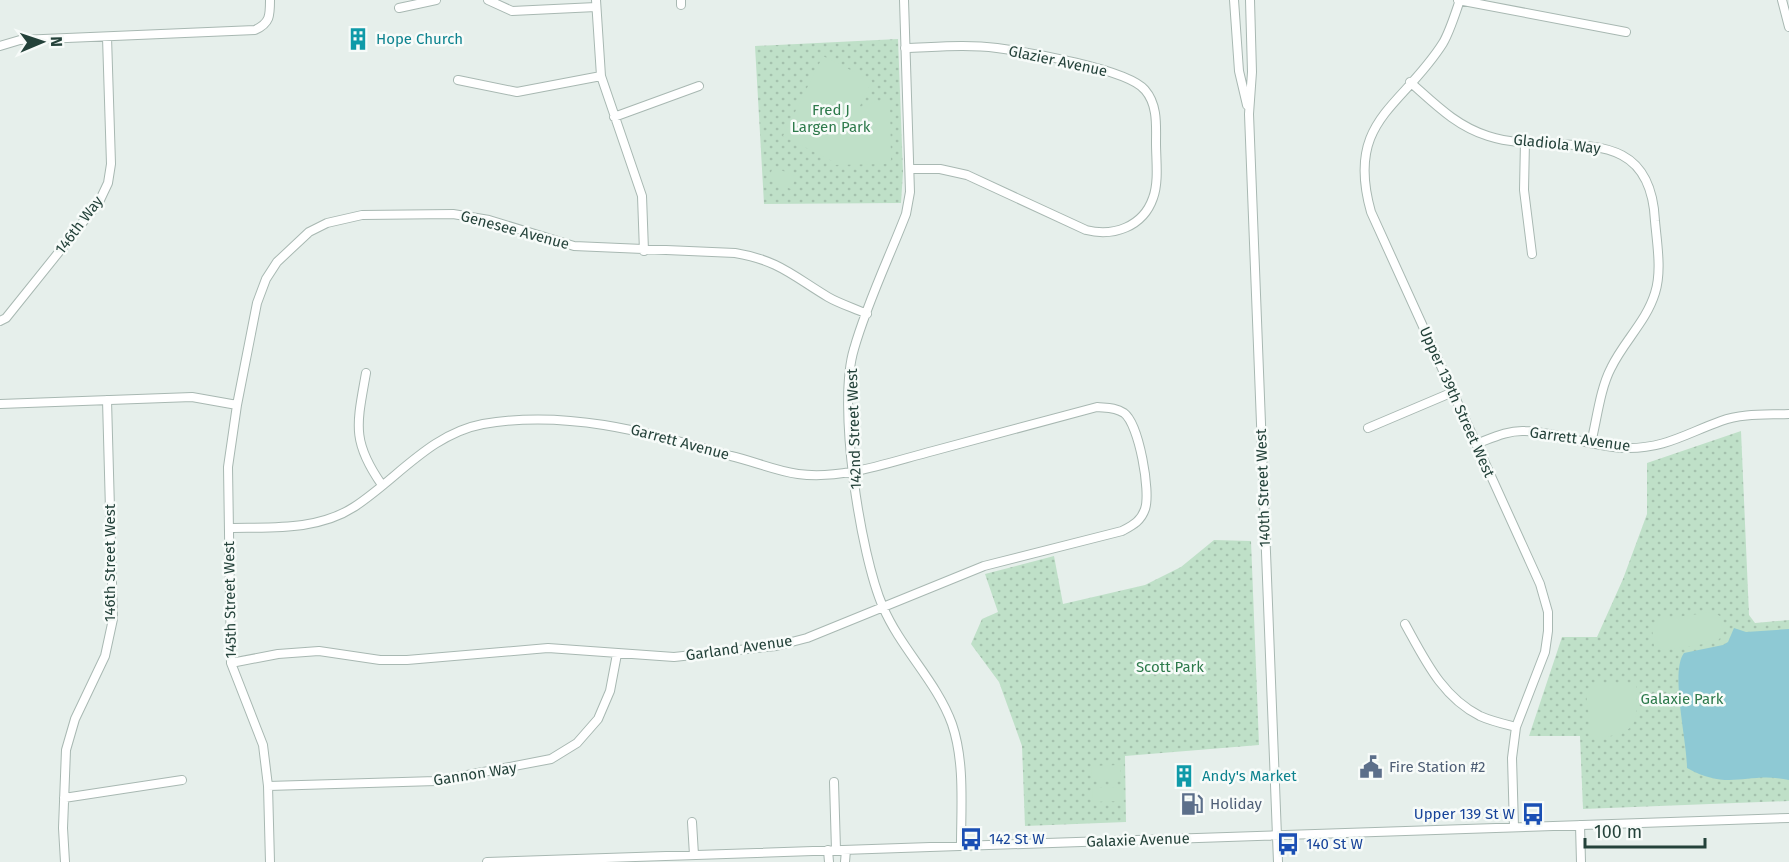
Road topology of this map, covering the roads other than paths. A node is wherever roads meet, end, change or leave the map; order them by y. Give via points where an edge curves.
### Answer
1 (270, 0) edge
2 (436, 0) edge
3 (488, 0) edge
4 (904, 0) edge
5 (1234, 0) edge
6 (1250, 0) edge
7 (1459, 0) edge
8 (1782, 0) edge
9 (596, 4) edge
10 (399, 8) dead end
11 (1789, 27) edge
12 (1626, 32) dead end
13 (107, 37) junction
14 (0, 46) edge
15 (905, 48) junction
16 (601, 76) junction
17 (458, 81) dead end
18 (1410, 82) junction
19 (699, 86) dead end
20 (1249, 114) junction
21 (614, 117) junction
22 (1525, 141) junction
23 (910, 169) junction
24 (644, 251) junction
25 (1532, 254) dead end
26 (867, 314) junction
27 (0, 321) edge
28 (366, 373) dead end
29 (1453, 392) junction
30 (107, 400) junction
31 (0, 404) edge
32 (237, 405) junction
33 (1789, 414) edge
34 (1368, 428) dead end
35 (1137, 435) joint
36 (1592, 443) junction
37 (1476, 444) junction
38 (853, 472) junction
39 (382, 485) junction
40 (229, 528) junction
41 (883, 607) junction
42 (1405, 624) dead end
43 (617, 654) junction
44 (231, 663) junction
45 (1516, 728) junction
46 (182, 780) dead end
47 (834, 782) dead end
48 (268, 786) junction
49 (64, 798) junction
50 (1789, 818) edge
51 (692, 822) dead end
52 (1580, 825) junction
53 (1514, 827) junction
54 (1277, 835) junction
55 (961, 846) junction
56 (837, 850) junction
57 (694, 855) junction
58 (65, 862) edge
59 (270, 862) edge
60 (487, 862) edge
61 (829, 862) edge
62 (845, 862) edge
63 (1278, 862) edge
64 (1581, 862) edge

1 - 13 street via 269,19 255,30
2 - 10 street
3 - 9 street via 512,11
4 - 15 street, 142nd Street West
5 - 20 street, 140th Street West via 1239,70
6 - 20 street, 140th Street West
7 - 12 street
7 - 18 street, Upper 139th Street West via 1443,43
8 - 11 street
9 - 16 street
13 - 14 street via 20,40
13 - 27 street, 146th Way via 111,164 108,183 99,202
15 - 23 street, 142nd Street West
15 - 23 street, Glazier Avenue via 997,48 1121,74 1145,89 1155,117 1153,199 1139,220 1115,232 1100,234 1086,230 967,175 940,169
16 - 17 street via 517,93
16 - 21 street
18 - 22 street, Gladiola Way via 1467,130 1491,138
18 - 29 street, Upper 139th Street West via 1372,132 1364,159 1364,186 1371,212
19 - 21 street
20 - 54 street, 140th Street West
21 - 24 street via 642,196
22 - 25 street via 1524,190
22 - 36 street, Gladiola Way via 1598,146 1616,151 1641,170 1654,196 1658,270 1655,292 1645,318 1609,370
23 - 26 street, 142nd Street West via 906,214
24 - 26 street, Genesee Avenue via 759,257 786,268 830,298
24 - 32 street, Genesee Avenue via 574,246 489,220 453,214 362,215 327,223 291,246 266,279 257,303
26 - 38 street, 142nd Street West via 848,375
28 - 39 street via 358,438 366,463
29 - 34 street
29 - 37 street, Upper 139th Street West
30 - 31 street
30 - 32 street via 192,397
30 - 49 street, 146th Street West via 112,619 105,656 75,719 66,750
32 - 40 street, 145th Street West via 228,467
33 - 36 street, Garrett Avenue via 1722,421 1654,447
35 - 38 street, Garrett Avenue via 1124,413 1097,407
35 - 41 street, Garland Avenue via 1148,498 1137,523 1122,531 984,566
36 - 37 street, Garrett Avenue via 1524,431 1501,434
37 - 45 street, Upper 139th Street West via 1540,584 1548,612 1545,652
38 - 39 street, Garrett Avenue via 798,474 626,427 551,419 484,424 457,431 432,445
38 - 41 street, 142nd Street West via 868,563
39 - 40 street, Garrett Avenue via 352,508 321,522
40 - 44 street, 145th Street West
41 - 43 street, Garland Avenue via 807,638 776,646 674,657
41 - 55 street, 142nd Street West via 897,636 940,699 958,744
42 - 45 street via 1433,674 1451,696 1480,716
43 - 44 street, Garland Avenue via 548,648 398,660 319,651
43 - 48 street, Gannon Way via 610,692 598,719 577,743 551,759 436,781
44 - 48 street, 145th Street West via 263,744
45 - 53 street, Upper 139th Street West via 1512,758
46 - 49 street
47 - 56 street
48 - 59 street, 145th Street West
49 - 58 street, 146th Street West
50 - 52 street, Galaxie Avenue
51 - 57 street
52 - 53 street, Galaxie Avenue
52 - 64 street
53 - 54 street, Galaxie Avenue
54 - 55 street, Galaxie Avenue
54 - 63 street, 140th Street West
55 - 56 street, Galaxie Avenue
56 - 57 street, Galaxie Avenue
56 - 61 street
56 - 62 street
57 - 60 street, Galaxie Avenue

